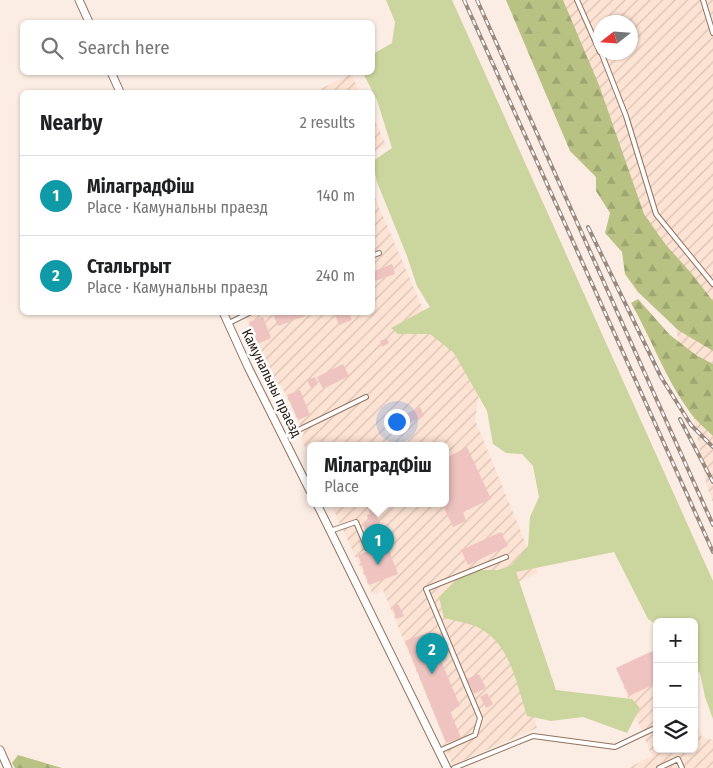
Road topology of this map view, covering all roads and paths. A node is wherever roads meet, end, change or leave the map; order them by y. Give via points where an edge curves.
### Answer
1 (79, 0) edge
2 (577, 0) edge
3 (703, 0) edge
4 (88, 20) edge
5 (713, 33) edge
6 (593, 35) edge
7 (604, 60) edge
8 (113, 75) edge
9 (119, 90) edge
10 (379, 253) dead end
11 (375, 255) edge
12 (713, 284) edge
13 (225, 315) edge
14 (245, 315) edge
15 (228, 323) junction
16 (366, 397) dead end
17 (284, 437) junction
18 (307, 485) edge
19 (318, 507) edge
20 (330, 532) junction
21 (367, 548) dead end
22 (506, 557) dead end
23 (653, 729) edge
24 (0, 750) edge
25 (439, 751) junction
26 (8, 768) edge
27 (447, 768) edge
28 (454, 768) edge
29 (659, 768) edge
30 (682, 768) edge

1 - 4 street
2 - 6 lane
3 - 5 lane
7 - 12 lane via 626,116 656,214
8 - 9 street
10 - 11 lane
13 - 15 street, Камунальны праезд
14 - 15 lane
15 - 17 street, Камунальны праезд
16 - 17 lane
17 - 18 street, Камунальны праезд
19 - 20 street
20 - 21 lane via 356,522
20 - 25 street
22 - 25 lane via 426,589 480,718 475,735
23 - 28 lane via 615,747 533,736
24 - 26 street
25 - 27 street
29 - 30 lane via 678,759

